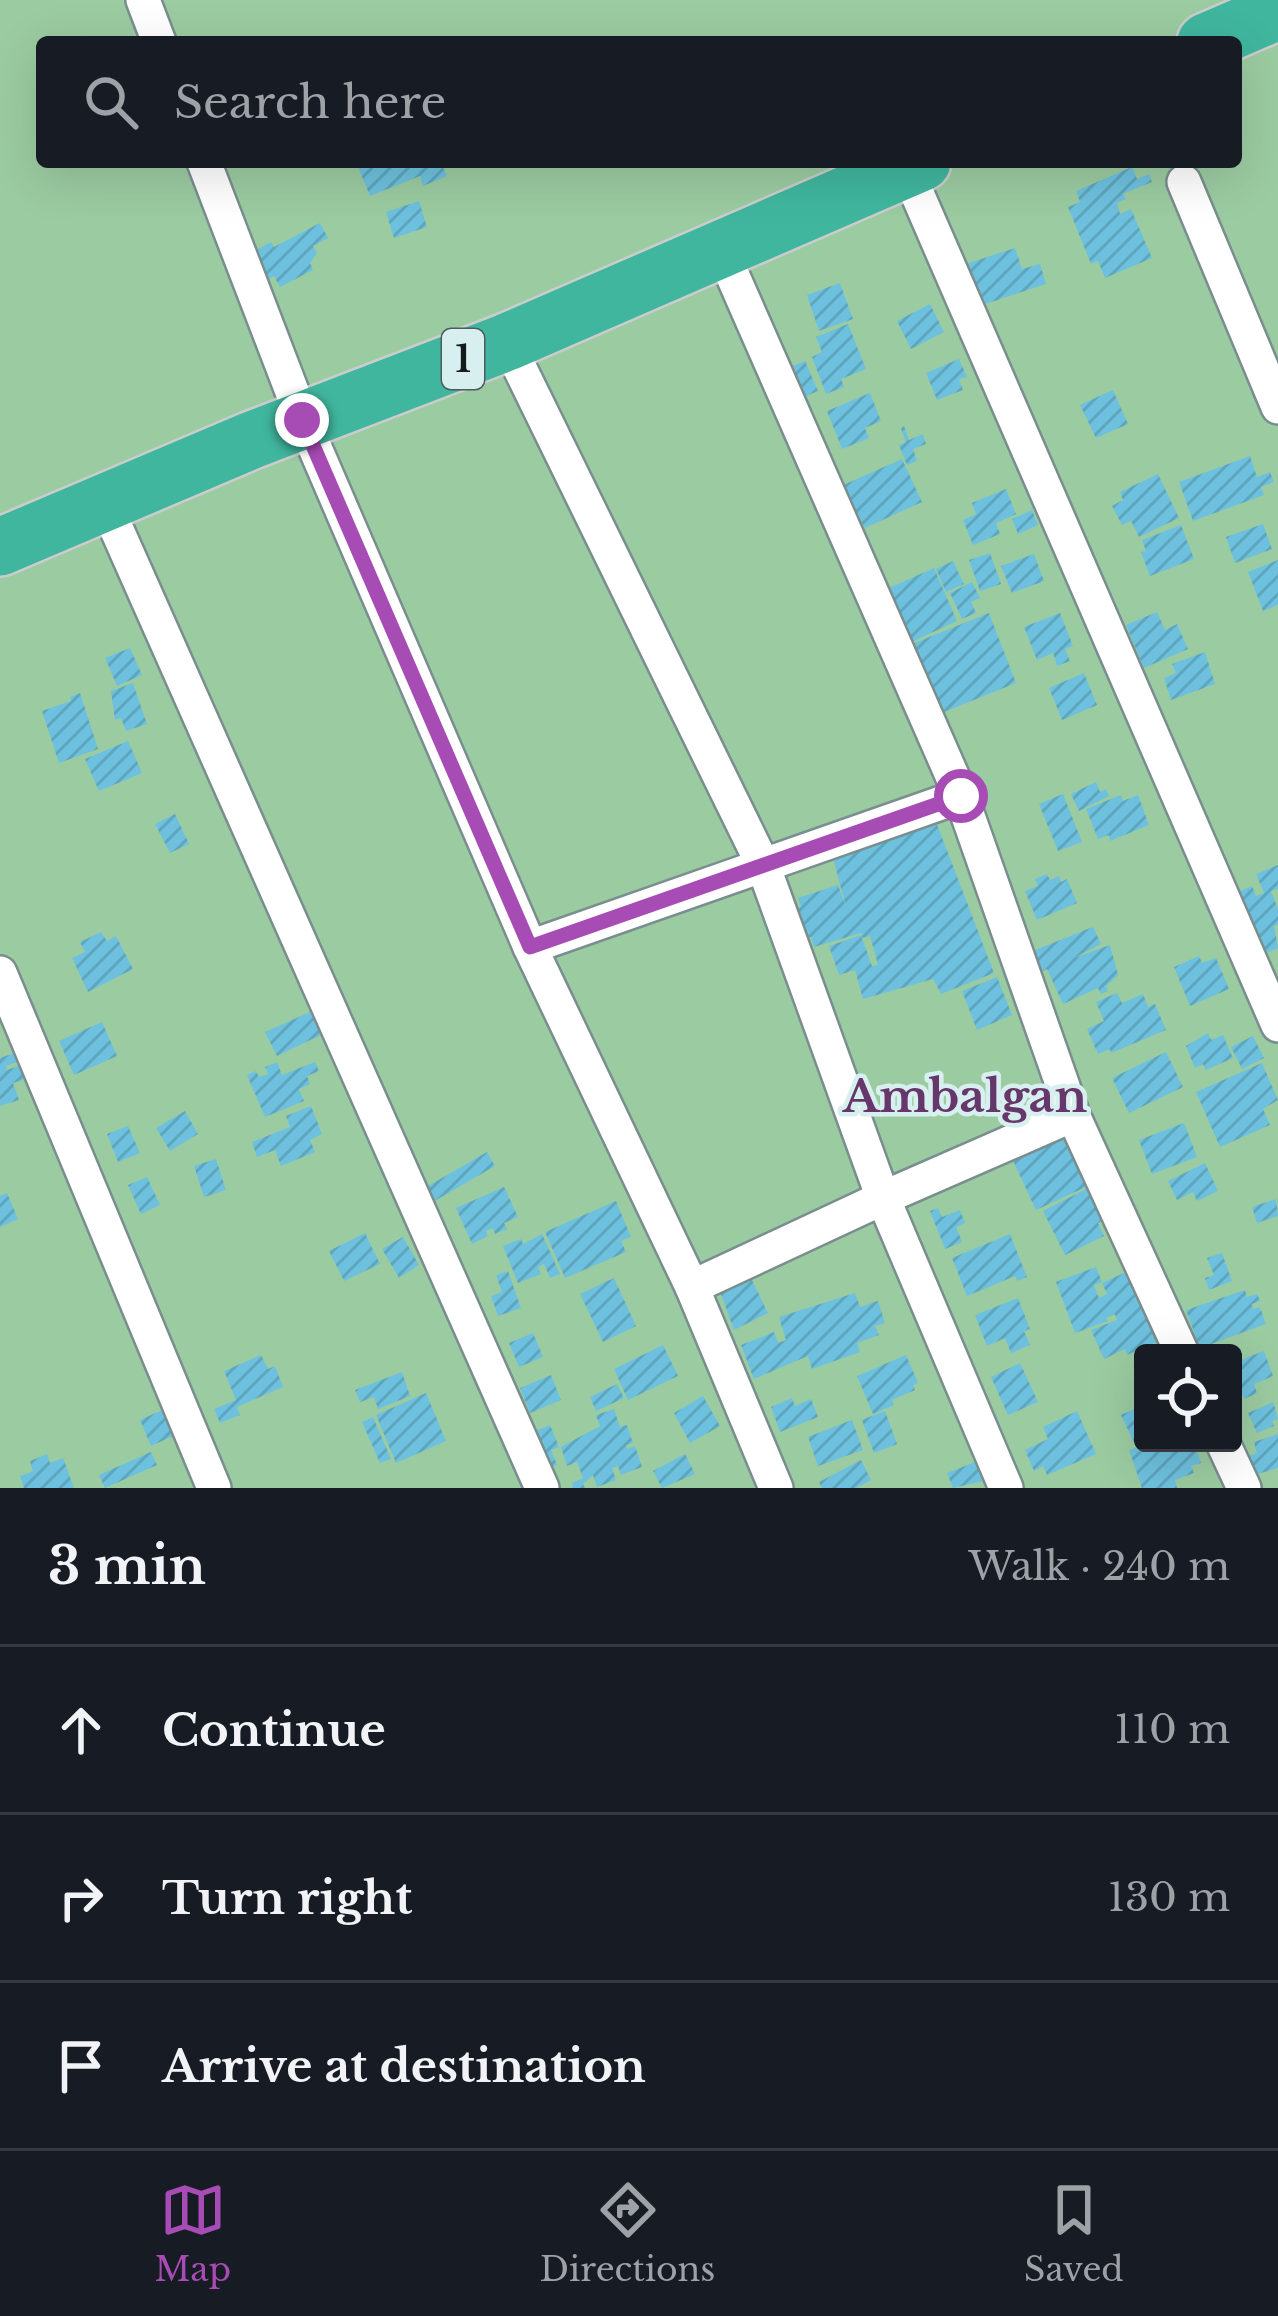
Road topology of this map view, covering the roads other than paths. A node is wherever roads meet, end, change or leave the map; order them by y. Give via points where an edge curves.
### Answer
1 (142, 0) edge
2 (1278, 10) edge
3 (157, 36) edge
4 (1220, 36) edge
5 (206, 168) edge
6 (907, 168) edge
7 (915, 168) edge
8 (1184, 182) dead end
9 (721, 249) junction
10 (508, 342) junction
11 (1278, 407) edge
12 (302, 420) junction
13 (106, 503) junction
14 (0, 547) edge
15 (961, 796) junction
16 (763, 865) junction
17 (530, 947) junction
18 (0, 974) edge
19 (1274, 1003) edge
20 (1073, 1115) junction
21 (883, 1198) junction
22 (692, 1287) junction
23 (1178, 1344) edge
24 (1227, 1452) edge
25 (214, 1488) edge
26 (542, 1488) edge
27 (776, 1488) edge
28 (1006, 1488) edge
29 (1244, 1488) edge

1 - 3 street
2 - 4 highway
5 - 12 street
6 - 9 highway, 1
7 - 19 street
8 - 11 street
9 - 10 highway, 1
9 - 15 street
10 - 12 highway, 1
10 - 16 street
12 - 13 highway, 1
12 - 17 street
13 - 14 highway, 1
13 - 26 street
15 - 16 street
15 - 20 street
16 - 17 street
16 - 21 street
17 - 22 street
18 - 25 street
20 - 21 street
20 - 23 street
21 - 22 street
21 - 28 street
22 - 27 street
24 - 29 street

